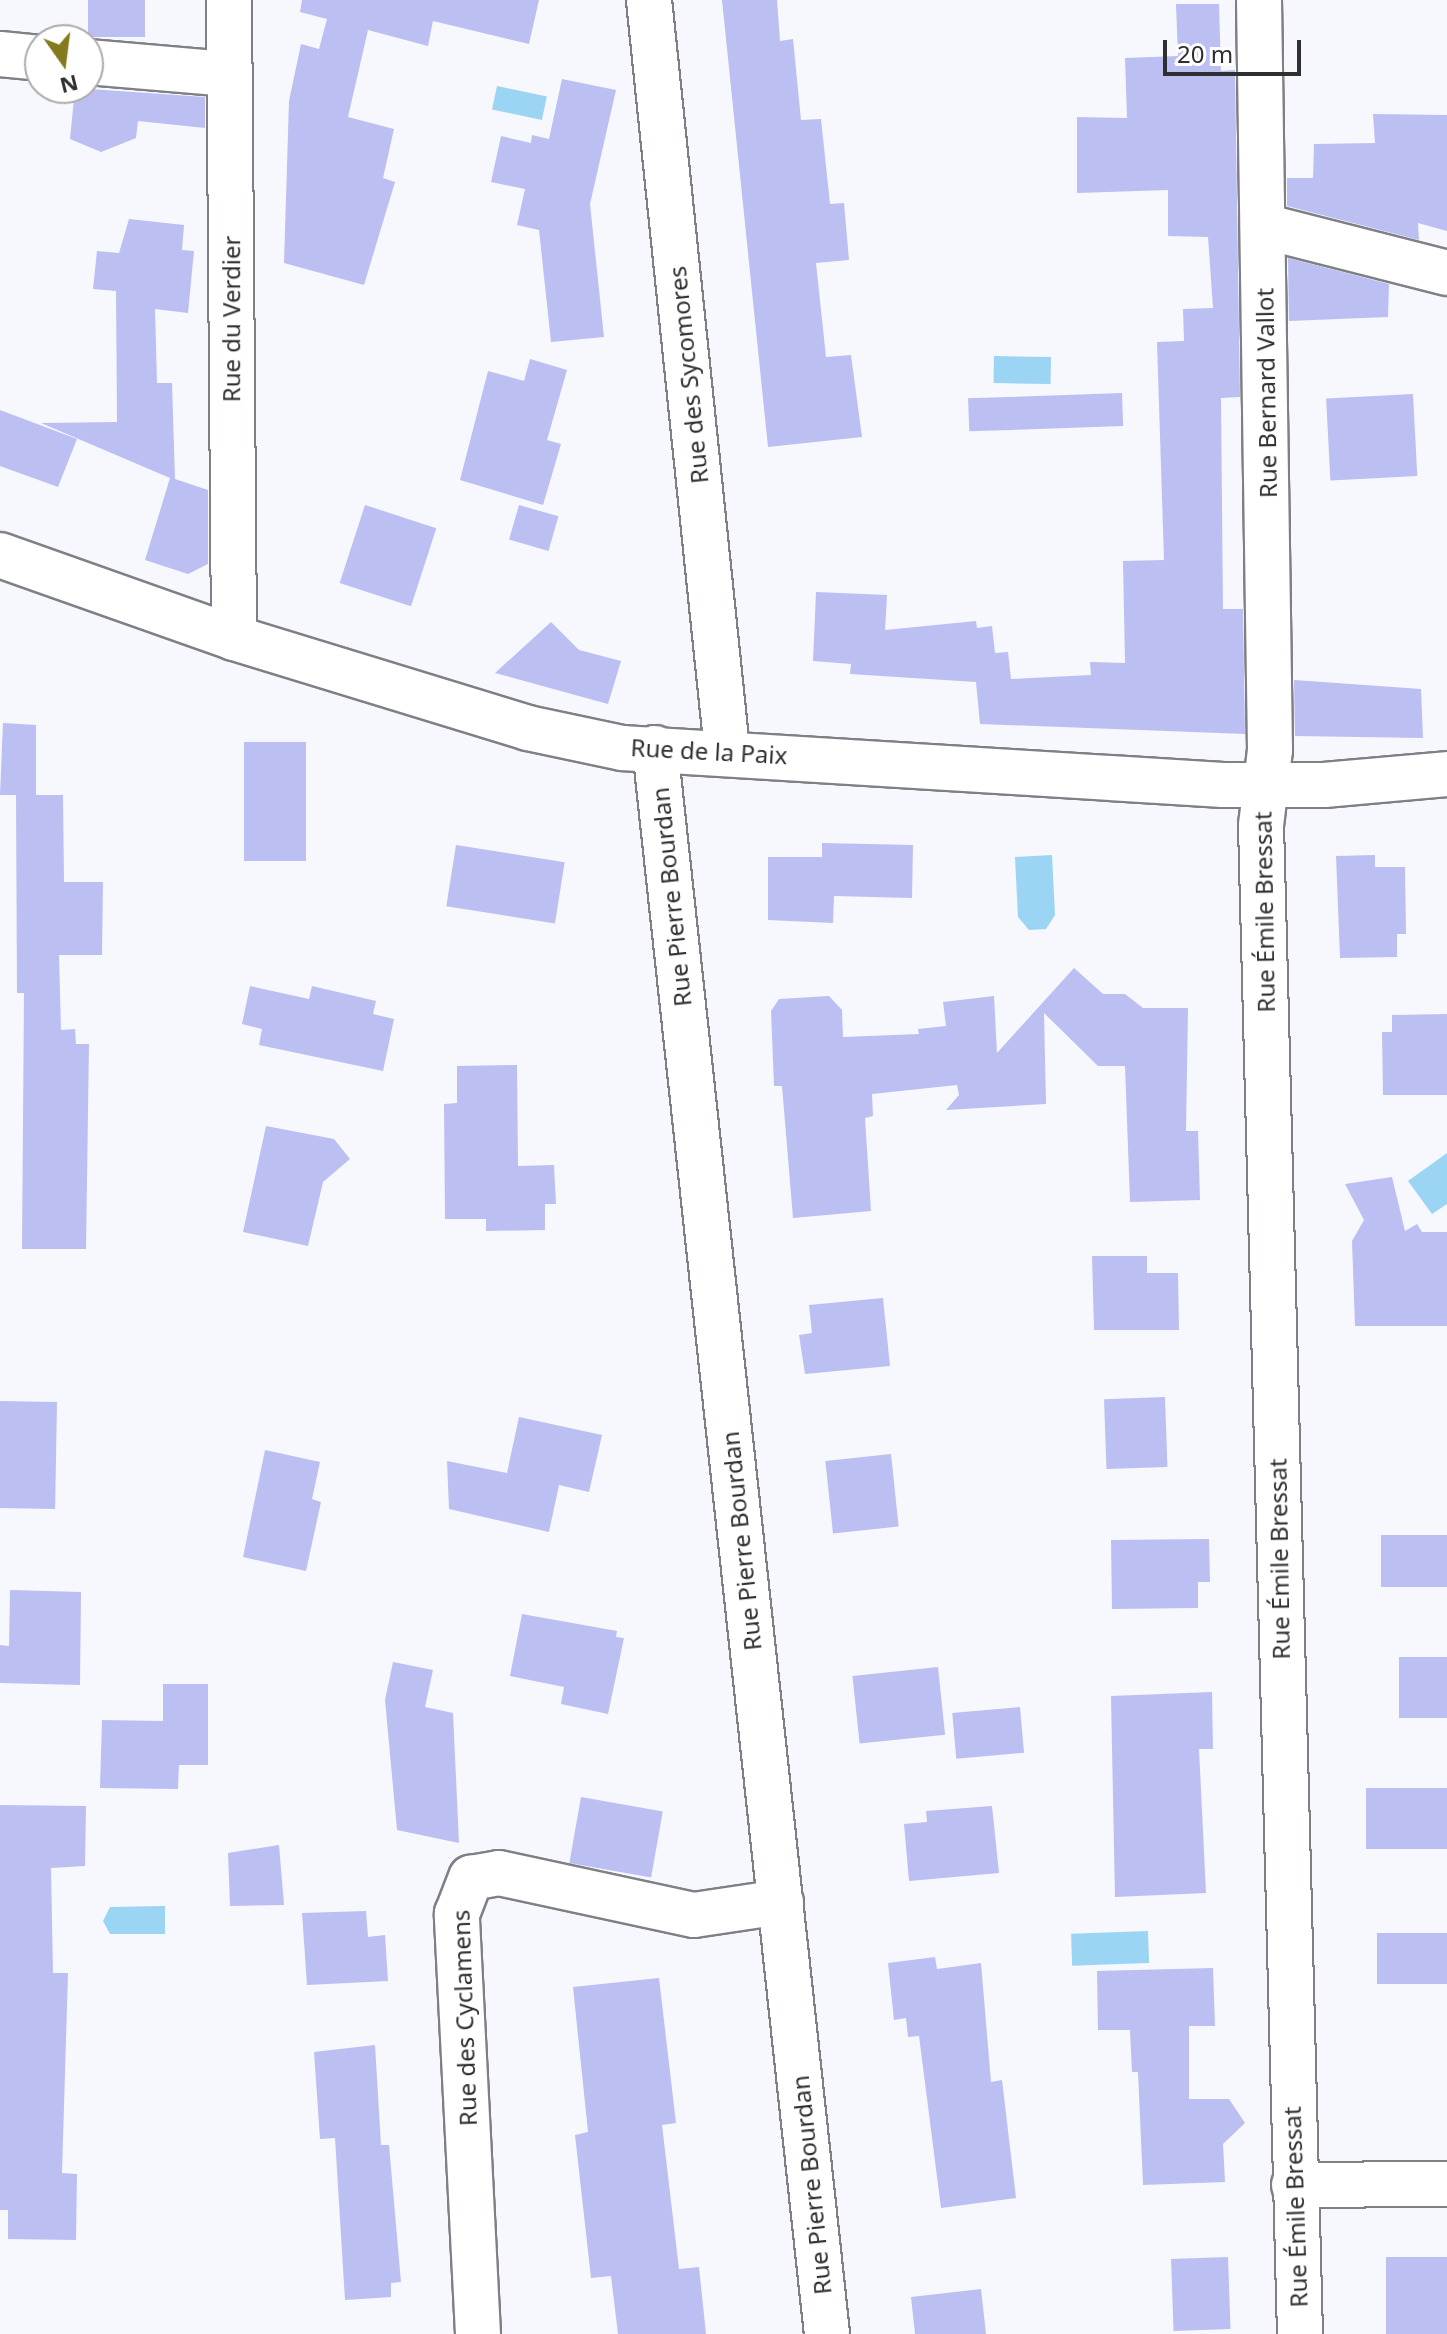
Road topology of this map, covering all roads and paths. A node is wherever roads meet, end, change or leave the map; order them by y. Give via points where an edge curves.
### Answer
1 (229, 0) edge
2 (649, 0) edge
3 (1259, 0) edge
4 (0, 54) edge
5 (24, 56) edge
6 (104, 63) edge
7 (229, 74) junction
8 (1263, 226) junction
9 (1447, 273) edge
10 (0, 555) edge
11 (234, 638) junction
12 (655, 748) junction
13 (727, 750) junction
14 (1447, 774) edge
15 (1265, 785) junction
16 (781, 1902) junction
17 (1447, 2184) edge
18 (1294, 2185) junction
19 (478, 2334) edge
20 (827, 2334) edge
21 (1300, 2334) edge

1 - 7 street, Rue du Verdier
2 - 13 street, Rue des Sycomores
3 - 8 street, Rue Bernard Vallot
4 - 5 street
6 - 7 street
7 - 11 street, Rue du Verdier
8 - 9 street
8 - 15 street, Rue Bernard Vallot via 1270,750
10 - 11 street, Rue de la Paix
11 - 12 street, Rue de la Paix via 528,728 622,748
12 - 13 street, Rue de la Paix
12 - 16 street, Rue Pierre Bourdan
13 - 15 street, Rue de la Paix
14 - 15 street, Rue de la Paix
15 - 18 street, Rue Émile Bressat via 1261,825
16 - 19 street, Rue des Cyclamens via 694,1915 499,1873 471,1878 466,1885 457,1914
16 - 20 street, Rue Pierre Bourdan
17 - 18 street
18 - 21 street, Rue Émile Bressat

